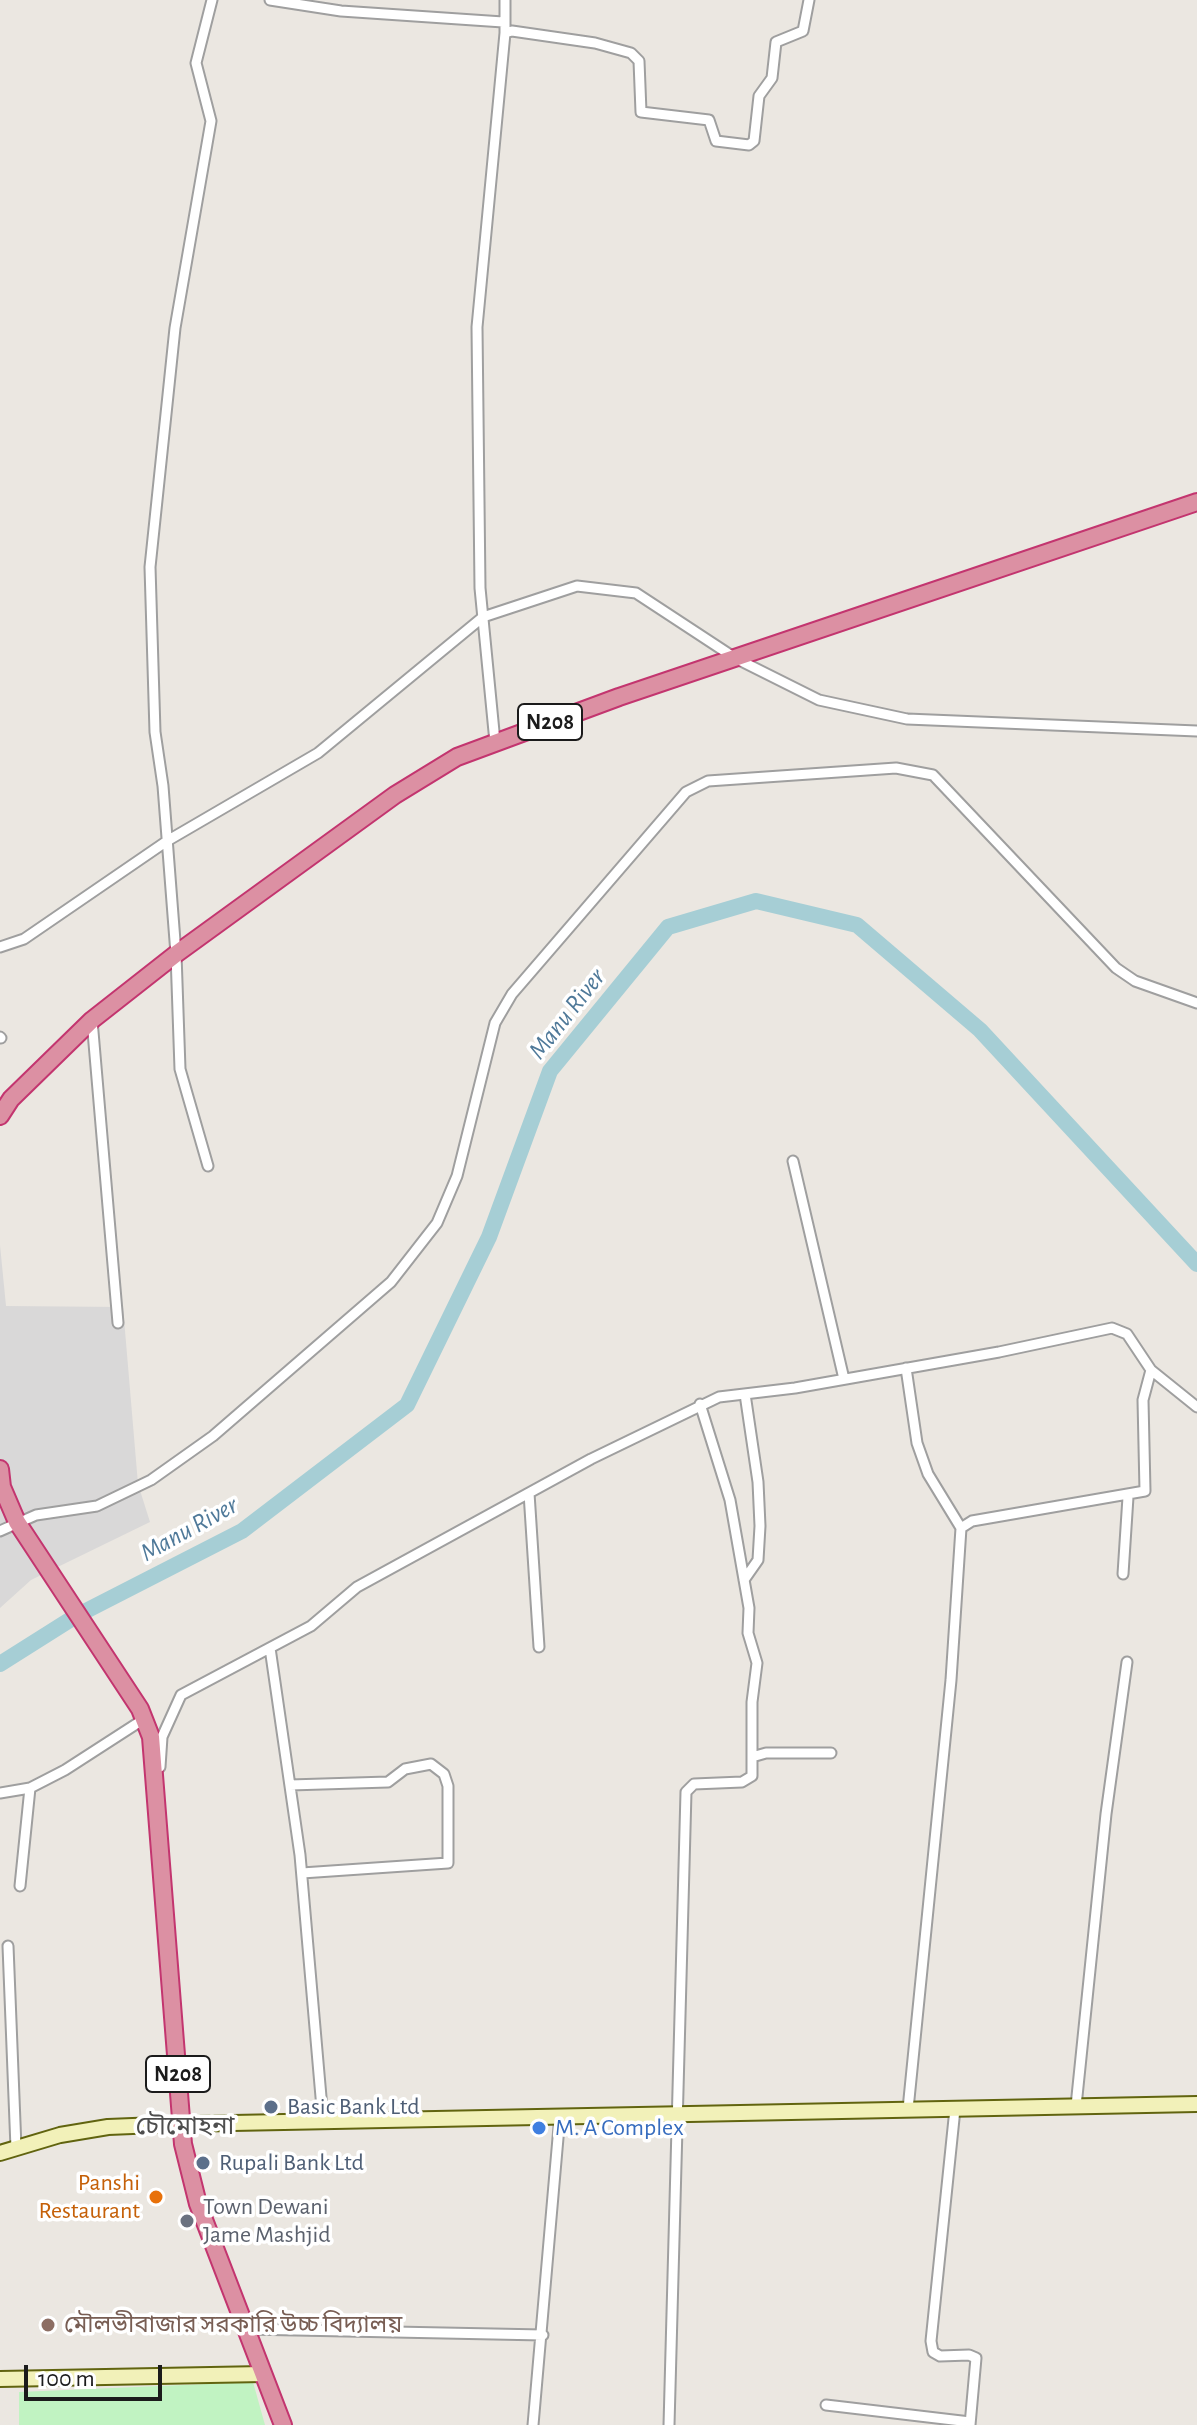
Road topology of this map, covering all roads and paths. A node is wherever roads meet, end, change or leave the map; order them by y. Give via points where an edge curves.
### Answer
1 (212, 0) edge
2 (270, 0) edge
3 (505, 0) edge
4 (809, 0) edge
5 (503, 22) junction
6 (505, 33) junction
7 (1197, 502) edge
8 (483, 617) junction
9 (735, 658) junction
10 (1197, 731) edge
11 (495, 742) junction
12 (167, 841) junction
13 (0, 947) edge
14 (176, 954) junction
15 (1197, 1003) edge
16 (92, 1020) junction
17 (1, 1112) edge
18 (793, 1161) dead end
19 (208, 1166) dead end
20 (118, 1323) dead end
21 (906, 1368) junction
22 (1151, 1370) junction
23 (844, 1379) junction
24 (745, 1394) junction
25 (700, 1404) junction
26 (1197, 1407) edge
27 (0, 1469) edge
28 (529, 1493) junction
29 (1128, 1497) junction
30 (961, 1528) junction
31 (21, 1529) junction
32 (0, 1531) edge
33 (1123, 1574) dead end
34 (744, 1580) junction
35 (539, 1647) dead end
36 (270, 1648) junction
37 (1127, 1662) dead end
38 (142, 1714) junction
39 (831, 1753) dead end
40 (752, 1757) junction
41 (290, 1785) junction
42 (30, 1788) junction
43 (0, 1793) edge
44 (157, 1807) junction
45 (302, 1873) junction
46 (20, 1886) dead end
47 (8, 1946) dead end
48 (1197, 2104) edge
49 (1076, 2106) junction
50 (908, 2109) junction
51 (955, 2109) junction
52 (680, 2112) junction
53 (560, 2115) junction
54 (323, 2120) junction
55 (182, 2124) junction
56 (16, 2148) junction
57 (0, 2153) edge
58 (246, 2329) junction
59 (543, 2335) junction
60 (263, 2374) junction
61 (0, 2379) edge
62 (826, 2405) dead end
63 (970, 2424) edge
64 (283, 2425) edge
65 (533, 2425) edge
66 (669, 2425) edge

1 - 12 street via 196,63 211,121 175,328 150,567 155,732
2 - 5 street via 341,11
3 - 5 street
4 - 6 street via 803,31 776,42 772,78 759,96 754,141 749,145 716,141 709,120 641,112 639,61 631,53 595,43
5 - 6 street
6 - 8 street via 477,327
7 - 9 highway, N208
8 - 9 street via 577,586 636,593
8 - 11 street
8 - 12 street via 318,753
9 - 10 street via 819,700 907,719
9 - 11 highway, N208
11 - 14 highway, N208 via 457,757 395,795
12 - 13 street via 24,939
12 - 14 street
14 - 16 highway, N208
14 - 19 street via 181,1077
15 - 31 street via 1135,981 1116,968 933,775 896,768 708,781 686,792 512,994 495,1023 457,1176 437,1223 391,1282 225,1427 151,1480 97,1506 36,1515
16 - 17 highway, N208
16 - 20 street
18 - 23 street
21 - 22 street via 1112,1328 1127,1334
21 - 23 street
21 - 30 street via 924,1464
22 - 26 street
22 - 29 street via 1143,1400 1145,1491
23 - 24 street
24 - 25 street
24 - 34 street via 760,1526 758,1560
25 - 28 street
25 - 34 street via 730,1500
27 - 31 highway, N208 via 2,1487
28 - 35 street
28 - 36 street via 357,1587 311,1626
29 - 30 street via 972,1521
29 - 33 street
30 - 50 street
31 - 32 street
31 - 38 highway, N208
34 - 40 street via 748,1633 757,1663
36 - 41 street
36 - 44 street via 181,1695 162,1737
37 - 49 street
38 - 42 street via 65,1770
38 - 44 highway, N208 via 151,1737
39 - 40 street
40 - 52 street via 748,1780 694,1784 686,1792
41 - 45 street
41 - 45 street via 388,1782 405,1769 431,1764 444,1774 448,1786 448,1863
42 - 43 street
42 - 46 street
44 - 55 highway, N208
45 - 54 street
47 - 56 street
48 - 49 main road
49 - 51 main road
50 - 51 main road
50 - 52 main road
51 - 63 street via 931,2341 940,2356 976,2358
52 - 53 main road
52 - 66 street
53 - 54 main road
53 - 59 street
54 - 55 main road
55 - 56 main road via 108,2127
55 - 58 highway, N208 via 198,2204
56 - 57 main road
58 - 59 street
58 - 60 highway, N208
59 - 65 street
60 - 61 main road
60 - 64 highway, N208
62 - 63 street

